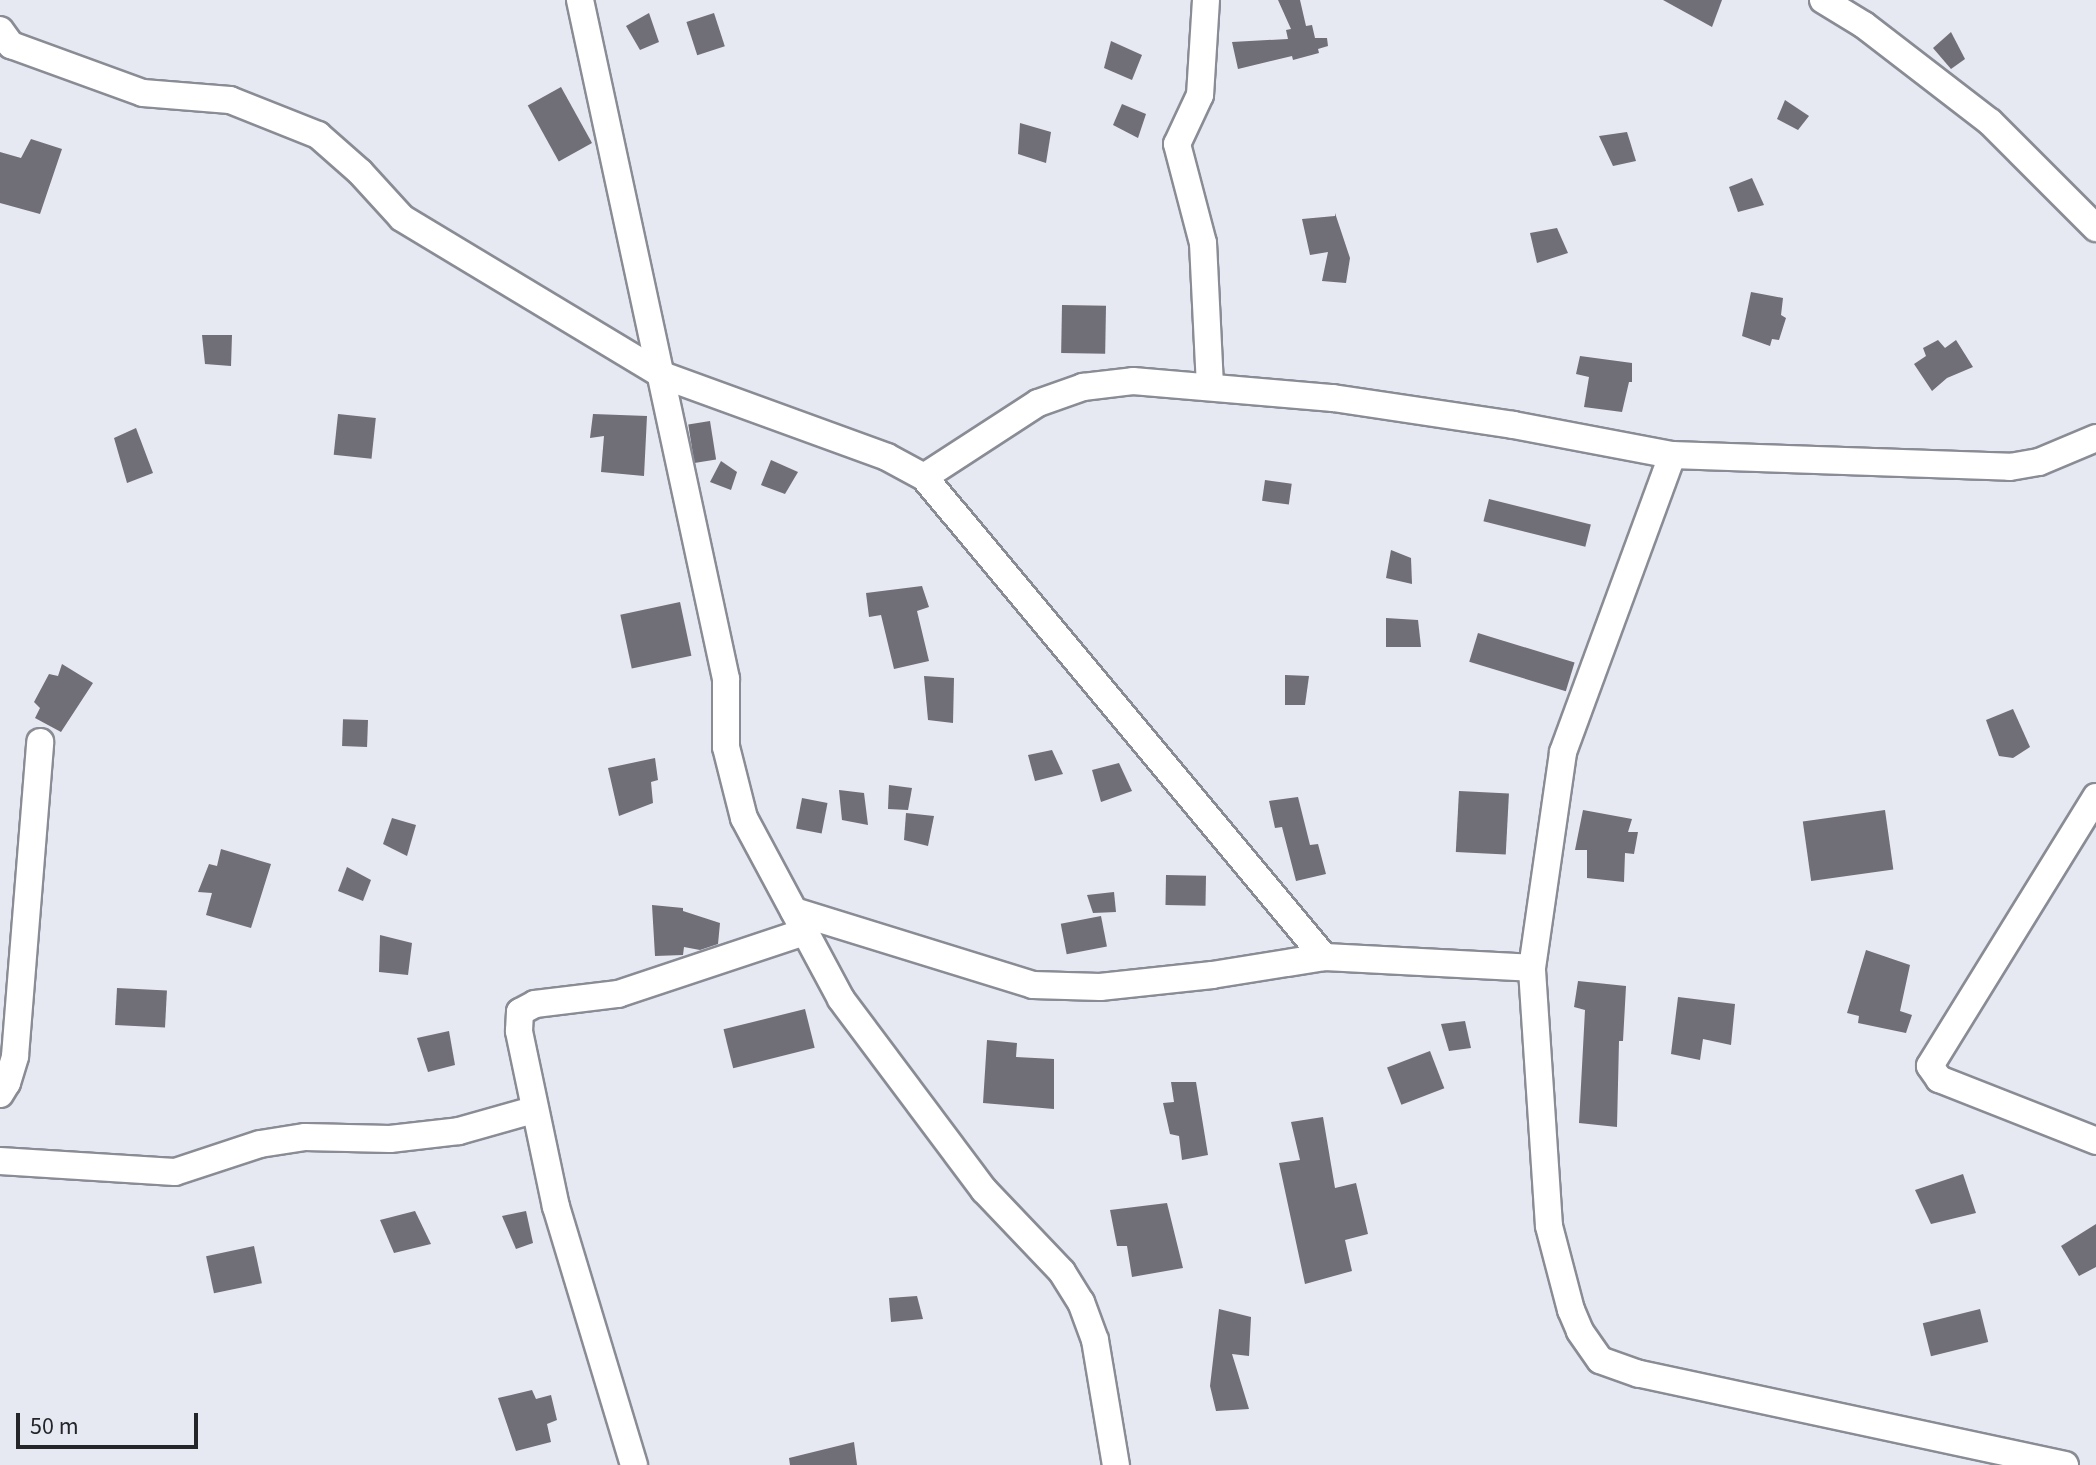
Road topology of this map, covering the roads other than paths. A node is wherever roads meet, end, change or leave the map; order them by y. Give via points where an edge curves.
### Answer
1 (580, 0) edge
2 (1206, 0) edge
3 (1823, 0) edge
4 (0, 30) edge
5 (2096, 228) edge
6 (662, 375) junction
7 (1210, 386) junction
8 (2096, 438) edge
9 (1672, 455) junction
10 (924, 477) junction
11 (40, 742) dead end
12 (2096, 797) edge
13 (799, 922) junction
14 (1324, 957) junction
15 (1532, 968) junction
16 (0, 1094) edge
17 (533, 1110) junction
18 (2096, 1141) edge
19 (0, 1161) edge
20 (634, 1465) edge
21 (1116, 1465) edge
22 (2065, 1465) edge

1 - 6 street
2 - 7 street via 1200,95 1177,144 1203,243
3 - 5 street via 1990,122
4 - 6 street via 11,45 143,93 230,100 318,135 402,218
6 - 10 street via 887,457
6 - 13 street via 726,679 726,747 733,775 744,818
7 - 9 street via 1513,425
7 - 10 street via 1133,381 1083,387 1038,403
8 - 9 street via 2039,462 2010,467
9 - 15 street via 1563,752
10 - 14 street
11 - 16 street via 15,1056
12 - 18 street via 1930,1066 1939,1079
13 - 14 street via 1033,985 1100,987
13 - 17 street via 618,994 535,1004 520,1012
13 - 21 street via 841,999 984,1190 1062,1272 1081,1302 1095,1340
14 - 15 street
15 - 22 street via 1549,1226 1571,1310 1600,1360 1639,1374
17 - 19 street via 459,1131 390,1139 305,1137 260,1144 175,1172
17 - 20 street via 556,1207

